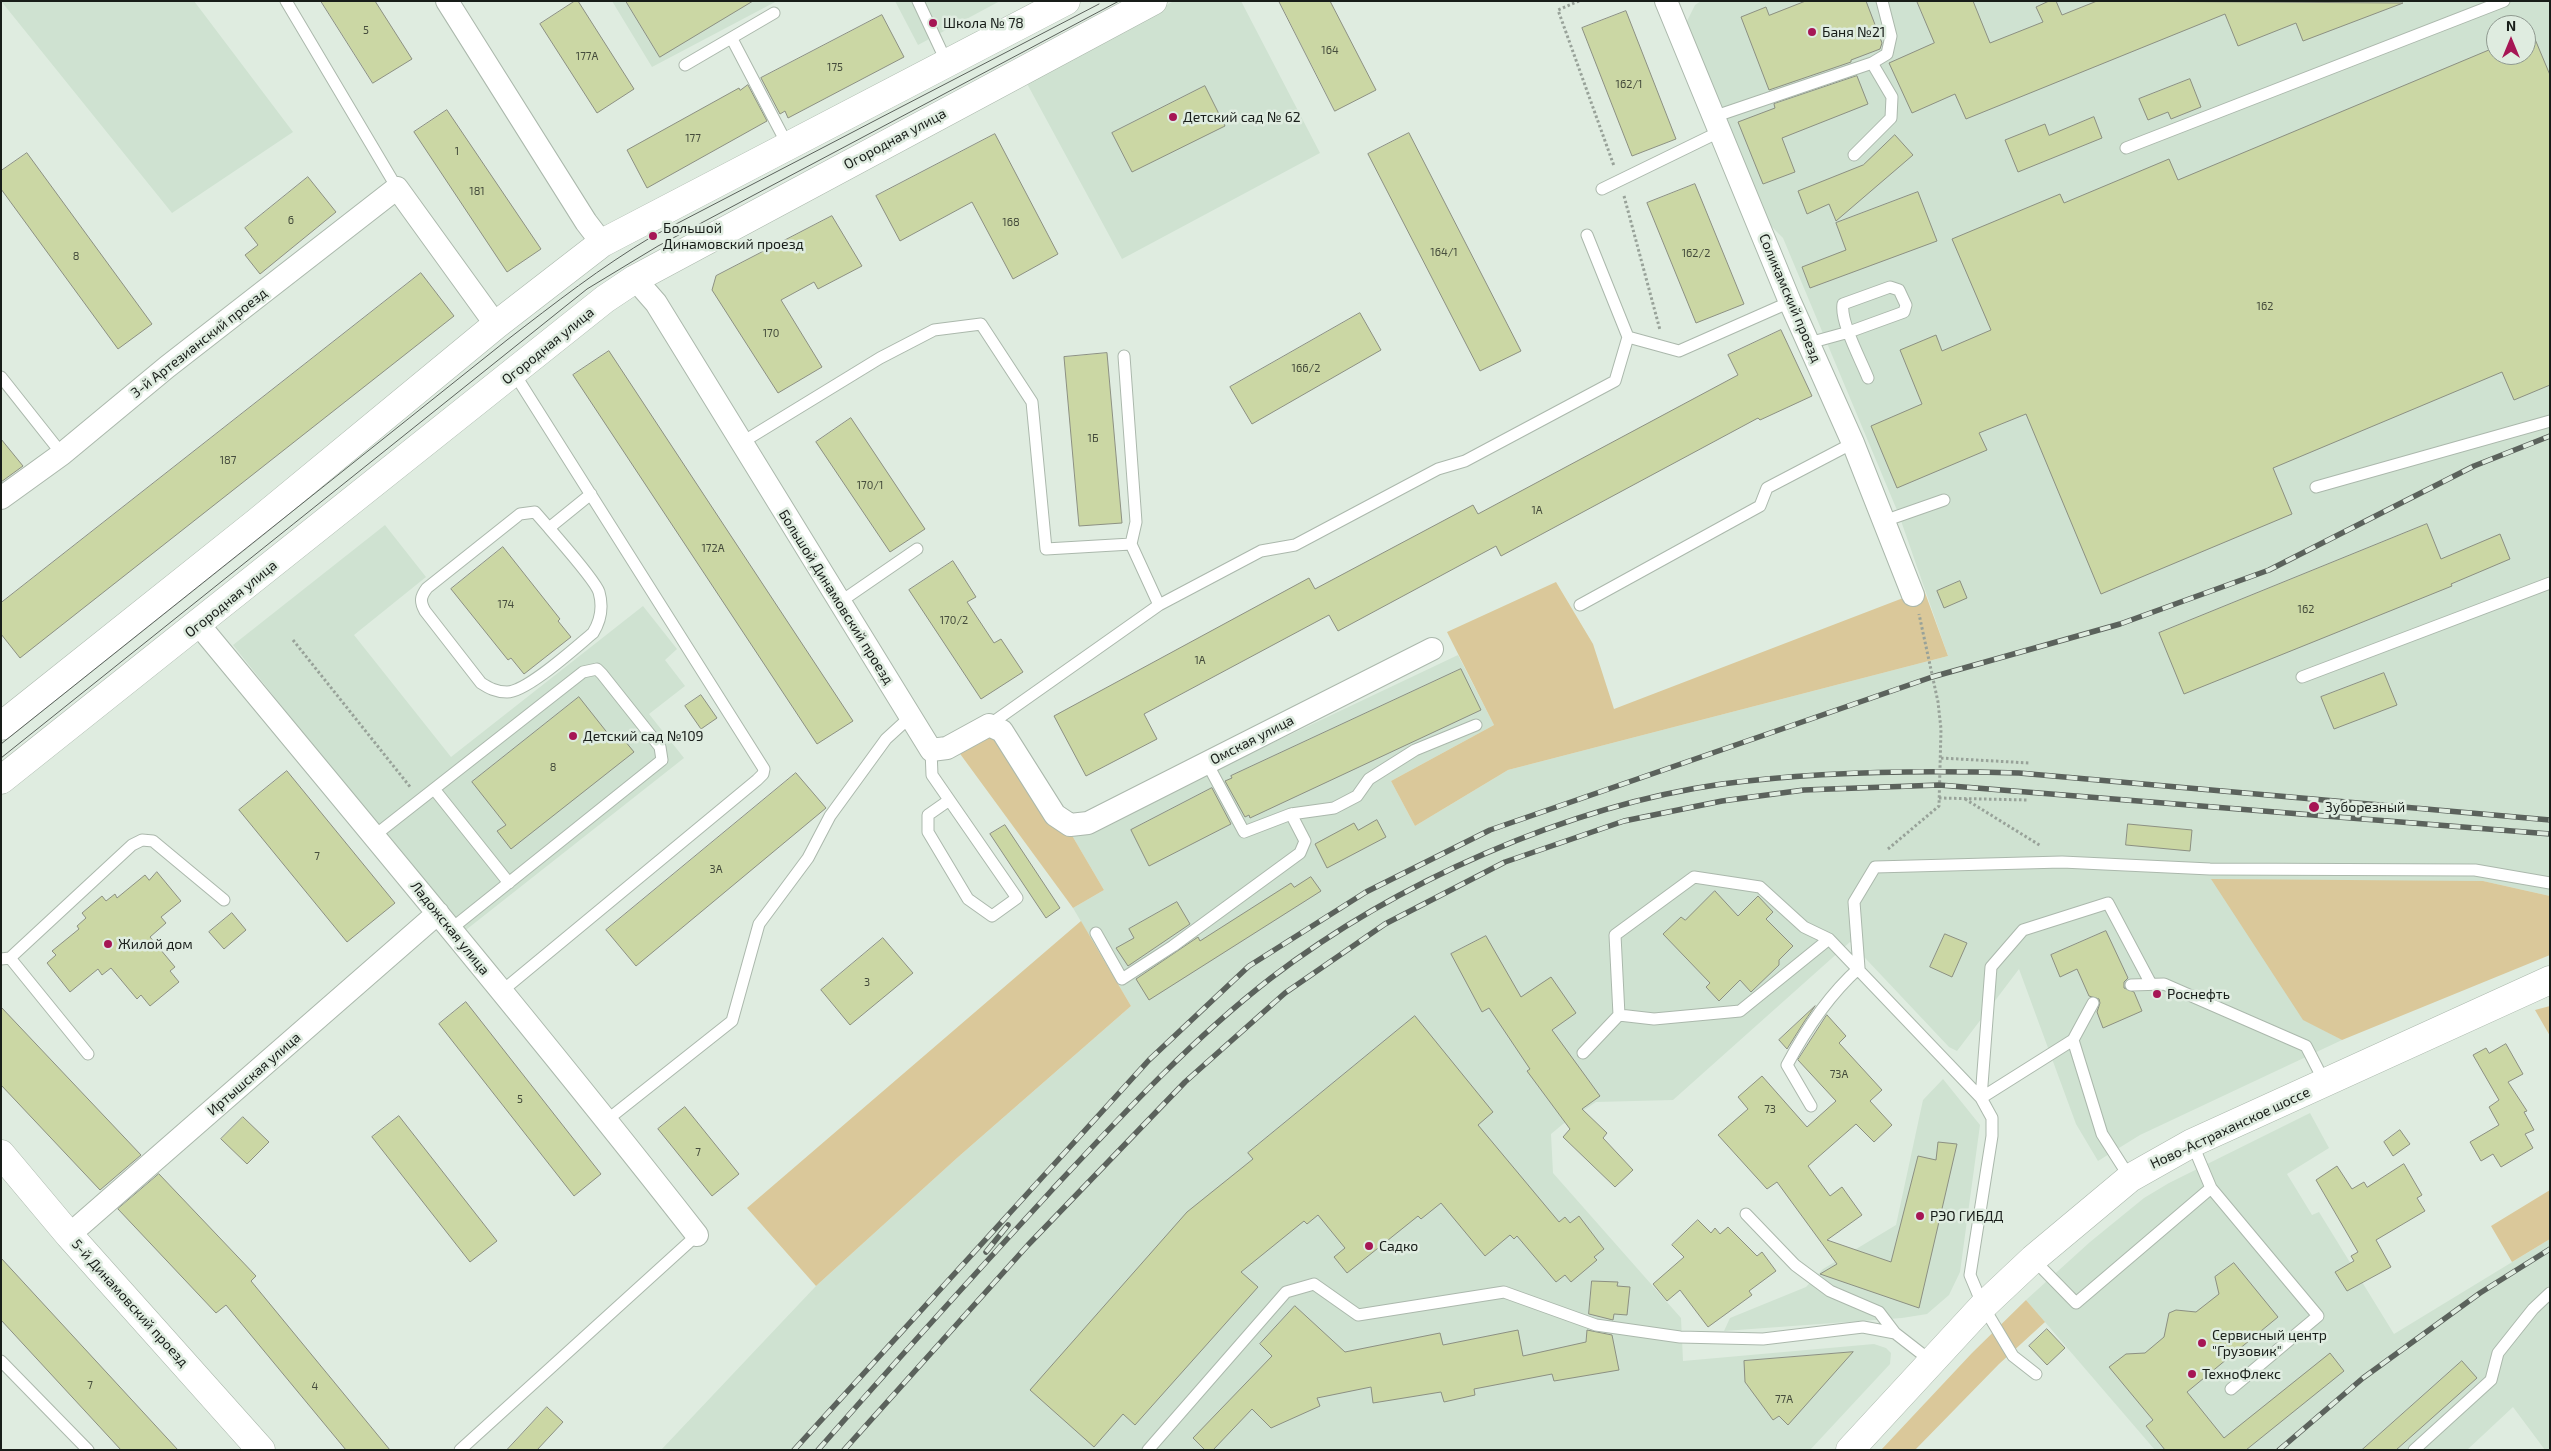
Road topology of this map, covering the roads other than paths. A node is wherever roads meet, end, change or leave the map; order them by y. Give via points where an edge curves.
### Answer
1 (286, 1) edge
2 (447, 1) edge
3 (918, 1) edge
4 (1066, 1) edge
5 (1153, 1) edge
6 (1666, 1) edge
7 (1882, 1) edge
8 (2504, 1) edge
9 (774, 13) dead end
10 (732, 39) junction
11 (1872, 63) junction
12 (685, 64) dead end
13 (948, 64) junction
14 (1716, 124) junction
15 (787, 144) junction
16 (2126, 148) dead end
17 (1854, 155) dead end
18 (397, 188) junction
19 (1602, 189) dead end
20 (1587, 235) dead end
21 (602, 243) junction
22 (635, 279) junction
23 (1790, 302) junction
24 (496, 325) junction
25 (1849, 332) junction
26 (1628, 337) junction
27 (1809, 343) junction
28 (1124, 356) dead end
29 (514, 373) junction
30 (1, 378) edge
31 (1868, 378) dead end
32 (2550, 420) edge
33 (741, 444) junction
34 (1853, 444) junction
35 (62, 454) junction
36 (2316, 487) dead end
37 (591, 494) junction
38 (1, 498) edge
39 (1944, 500) dead end
40 (1884, 521) junction
41 (549, 528) junction
42 (1131, 544) junction
43 (917, 549) dead end
44 (2550, 583) edge
45 (1913, 595) dead end
46 (840, 602) junction
47 (1580, 604) dead end
48 (1160, 605) junction
49 (198, 625) junction
50 (1432, 649) dead end
51 (2302, 677) dead end
52 (910, 718) junction
53 (989, 725) junction
54 (1476, 725) dead end
55 (1, 726) edge
56 (932, 750) junction
57 (1207, 763) junction
58 (1, 780) edge
59 (434, 789) junction
60 (948, 801) junction
61 (1291, 814) junction
62 (374, 836) junction
63 (2550, 883) edge
64 (509, 884) junction
65 (224, 900) dead end
66 (445, 921) junction
67 (1096, 933) dead end
68 (1829, 939) junction
69 (5, 959) edge
70 (1859, 968) junction
71 (2550, 980) edge
72 (2151, 984) junction
73 (2131, 985) dead end
74 (502, 991) junction
75 (2092, 1003) dead end
76 (1619, 1015) junction
77 (2073, 1040) junction
78 (1583, 1053) dead end
79 (88, 1054) dead end
80 (2325, 1083) junction
81 (1981, 1098) junction
82 (1811, 1106) dead end
83 (607, 1120) junction
84 (2192, 1144) junction
85 (1, 1154) edge
86 (2130, 1178) junction
87 (2211, 1188) junction
88 (1746, 1214) dead end
89 (69, 1235) junction
90 (697, 1235) joint
91 (2033, 1259) junction
92 (2550, 1293) edge
93 (1984, 1306) junction
94 (1895, 1333) junction
95 (1, 1360) edge
96 (1931, 1361) junction
97 (2036, 1374) dead end
98 (2231, 1389) dead end
99 (88, 1450) edge
100 (261, 1450) edge
101 (460, 1450) edge
102 (1148, 1450) edge
103 (1850, 1450) edge
104 (2414, 1450) edge

1 - 18 lane
2 - 21 street
3 - 13 lane
4 - 13 street
5 - 22 street, Огородная улица
6 - 14 street, Соликамский проезд
7 - 11 lane via 1892,36 1888,54
8 - 16 lane
9 - 10 lane
10 - 12 lane
10 - 15 lane
11 - 14 lane
11 - 17 lane via 1892,98 1890,118
13 - 15 street
14 - 19 lane
14 - 23 street, Соликамский проезд
15 - 21 street
18 - 24 street
18 - 35 street, 3-й Артезианский проезд via 167,367
20 - 26 lane
21 - 24 street
22 - 29 street, Огородная улица
22 - 33 street, Большой Динамовский проезд via 656,303
23 - 26 lane via 1679,351
23 - 27 street, Соликамский проезд
24 - 55 street via 265,516
25 - 25 lane via 1841,313 1843,304 1890,287 1899,290 1906,305 1904,312
25 - 27 lane
25 - 31 lane
26 - 48 lane via 1614,381 1465,461 1438,469 1294,545 1261,552
27 - 34 street, Соликамский проезд
28 - 42 lane via 1136,522
29 - 37 lane
29 - 49 street, Огородная улица
30 - 35 lane
32 - 36 lane
33 - 42 lane via 880,358 934,330 981,324 1032,402 1046,549
33 - 46 street, Большой Динамовский проезд
34 - 40 street, Соликамский проезд
34 - 47 lane via 1767,488 1760,506
35 - 38 street, 3-й Артезианский проезд
37 - 41 lane
37 - 74 lane via 761,761 763,774
39 - 40 lane
40 - 45 street, Соликамский проезд
41 - 41 lane via 598,590 600,622 594,633 524,688 508,692 492,690 481,683 425,611 421,596 520,514 535,512
42 - 48 lane
43 - 46 lane
44 - 51 lane
46 - 52 street, Большой Динамовский проезд
48 - 53 lane
49 - 58 street, Огородная улица
49 - 62 street, Ладожская улица
50 - 57 street, Омская улица
52 - 56 street, Большой Динамовский проезд
52 - 83 lane via 886,739 830,816 808,858 759,924 732,1021
53 - 56 street via 947,748
53 - 57 street, Омская улица via 1002,731 1055,815 1070,825 1088,823
54 - 61 lane via 1415,750 1369,778 1357,796 1334,808
56 - 60 lane via 932,775
57 - 61 lane via 1244,832
59 - 62 lane
59 - 64 lane
59 - 64 lane via 590,669 597,669 602,674 654,740 662,760
60 - 60 lane via 928,814 928,832 968,899 992,916 1017,898
61 - 67 lane via 1305,841 1300,853 1173,946 1122,979
62 - 66 street, Ладожская улица
63 - 70 lane via 2476,870 2210,869 2062,862 1875,867 1854,902
64 - 66 lane
65 - 69 lane via 153,841 142,840 132,845
66 - 74 street, Ладожская улица
66 - 89 street, Иртышская улица
68 - 70 lane
68 - 76 lane via 1740,1011 1654,1019
68 - 76 lane via 1804,927 1760,886 1694,877 1615,935
69 - 79 lane
70 - 81 lane
70 - 82 lane via 1833,994 1801,1038 1787,1065
71 - 80 street, Ново-Астраханское шоссе
72 - 73 lane
72 - 80 lane via 2164,984 2306,1046
72 - 81 lane via 2108,903 2022,930 1991,967
74 - 83 street, Ладожская улица
75 - 77 lane
76 - 78 lane
77 - 81 lane
77 - 86 lane via 2102,1134
80 - 84 street, Ново-Астраханское шоссе
81 - 93 lane via 1992,1118 1992,1136 1970,1275
83 - 90 street, Ладожская улица
84 - 86 street, Ново-Астраханское шоссе
84 - 87 lane
85 - 89 street, 5-й Динамовский проезд
86 - 91 street, Ново-Астраханское шоссе
87 - 91 lane via 2076,1303
87 - 98 lane via 2318,1316
88 - 94 lane via 1795,1265 1830,1290 1879,1312
89 - 100 street, 5-й Динамовский проезд
90 - 101 lane
91 - 93 street, Ново-Астраханское шоссе
92 - 104 lane via 2498,1353 2491,1380
93 - 96 street, Ново-Астраханское шоссе
93 - 97 lane via 2013,1356
94 - 96 lane
94 - 102 lane via 1863,1327 1763,1339 1680,1337 1596,1325 1504,1292 1358,1315 1314,1284 1286,1292
95 - 99 lane
96 - 103 street, Ново-Астраханское шоссе

